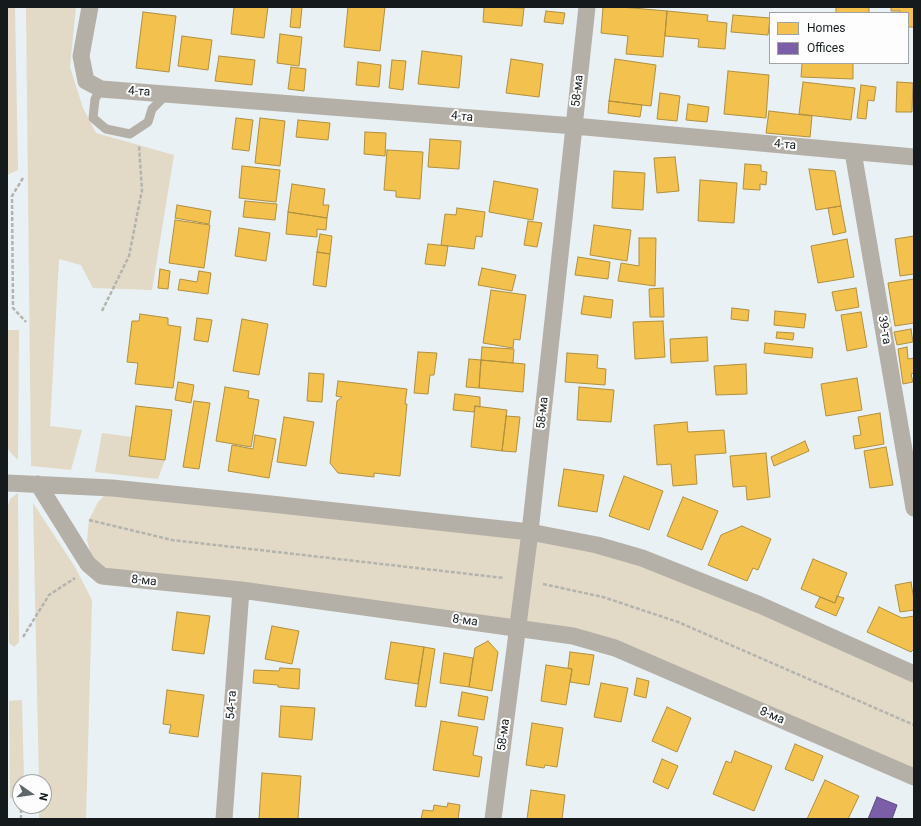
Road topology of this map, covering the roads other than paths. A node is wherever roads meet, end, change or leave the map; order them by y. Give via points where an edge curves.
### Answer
1 (90, 7) edge
2 (587, 7) edge
3 (101, 89) junction
4 (167, 94) junction
5 (574, 126) junction
6 (853, 152) junction
7 (914, 157) edge
8 (907, 424) edge
9 (7, 482) edge
10 (38, 484) junction
11 (914, 508) edge
12 (530, 532) junction
13 (241, 590) junction
14 (518, 628) junction
15 (914, 674) edge
16 (914, 777) edge
17 (224, 819) edge
18 (493, 819) edge

1 - 3 street via 81,56 86,81
2 - 5 street, 58-ма
3 - 4 street, 4-та
3 - 4 lane via 95,99 93,118 106,129 130,134 148,122 152,109
4 - 5 street, 4-та
5 - 6 street, 4-та
5 - 12 street, 58-ма
6 - 7 street, 4-та
6 - 8 street, 39-та
8 - 11 street, 39-та
9 - 10 street
10 - 12 street via 112,488
10 - 13 street, 8-ма via 88,564 102,576
12 - 14 street, 58-ма
12 - 15 street via 597,544 642,558 760,605
13 - 14 street, 8-ма
13 - 17 street, 54-та
14 - 16 street, 8-ма via 573,636 615,648
14 - 18 street, 58-ма

